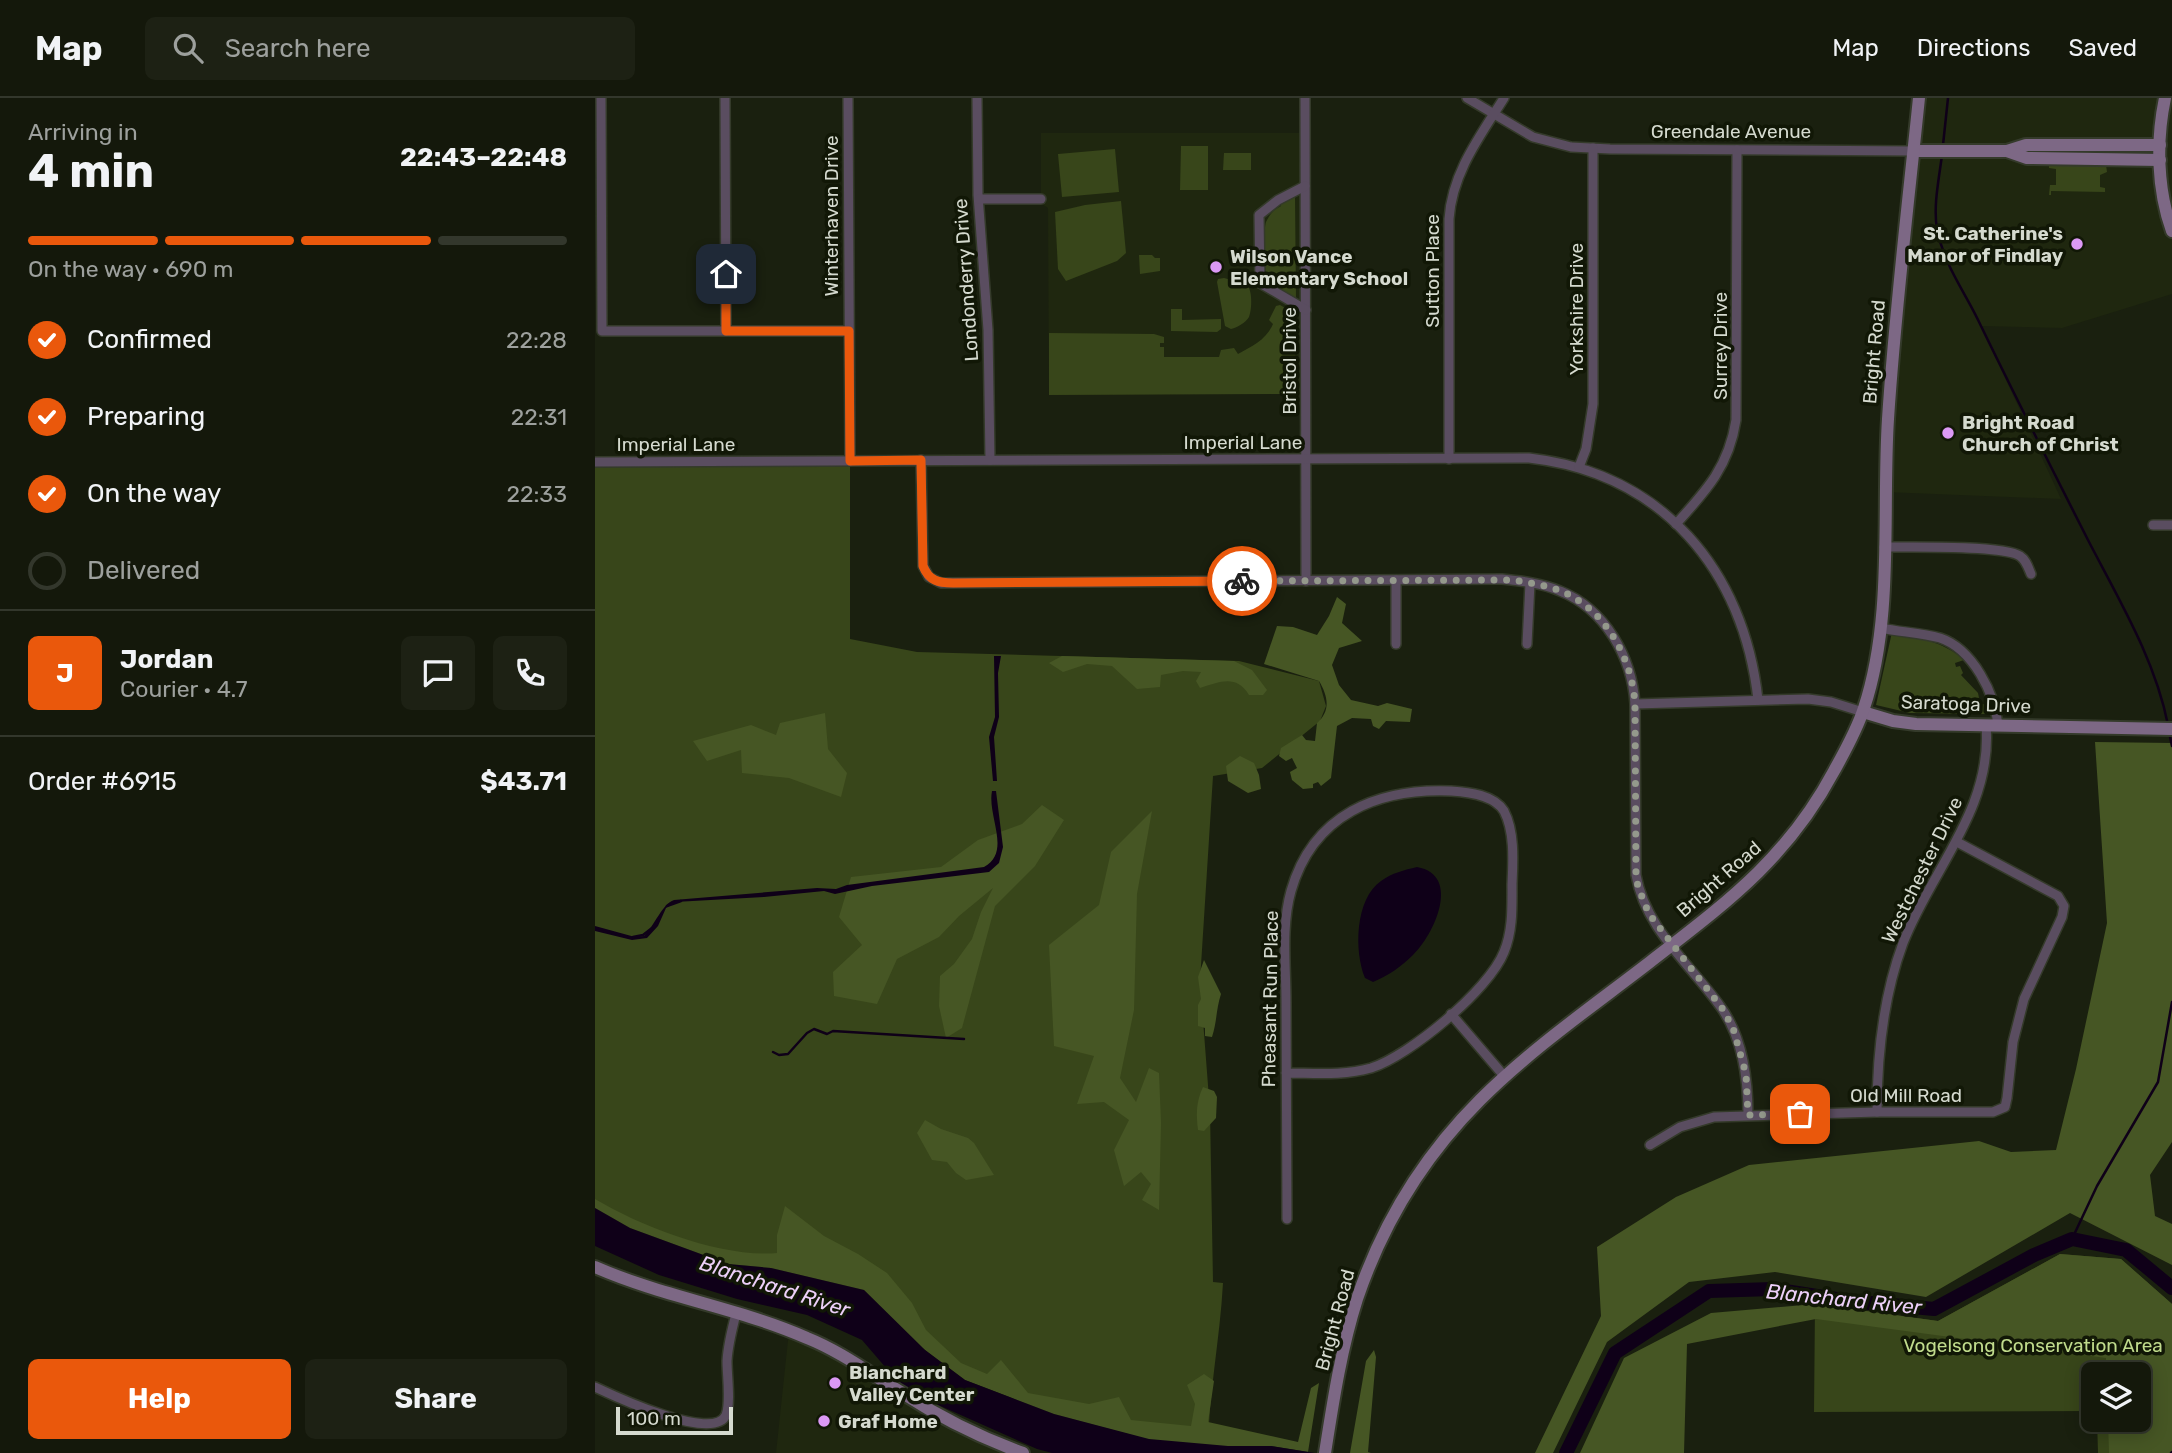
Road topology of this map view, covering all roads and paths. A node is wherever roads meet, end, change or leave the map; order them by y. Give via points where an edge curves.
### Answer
1 (601, 98) edge
2 (725, 98) edge
3 (848, 98) edge
4 (977, 98) edge
5 (1305, 98) edge
6 (1467, 98) edge
7 (1504, 98) edge
8 (1919, 98) edge
9 (2165, 98) edge
10 (1494, 114) junction
11 (2160, 145) junction
12 (1593, 148) junction
13 (1737, 150) junction
14 (1914, 151) junction
15 (2007, 151) junction
16 (2160, 160) junction
17 (1305, 186) junction
18 (979, 199) junction
19 (1041, 199) dead end
20 (2172, 231) edge
21 (1306, 310) junction
22 (726, 331) junction
23 (849, 331) junction
24 (1449, 458) junction
25 (1306, 459) junction
26 (921, 460) junction
27 (991, 460) junction
28 (850, 461) junction
29 (595, 462) edge
30 (1579, 467) junction
31 (1676, 524) junction
32 (2153, 525) dead end
33 (2172, 525) edge
34 (1884, 547) junction
35 (2032, 574) dead end
36 (1397, 580) junction
37 (1306, 581) junction
38 (1530, 583) junction
39 (1881, 628) junction
40 (1527, 644) dead end
41 (1396, 645) dead end
42 (1758, 700) junction
43 (1635, 704) junction
44 (1863, 712) junction
45 (1992, 725) junction
46 (2172, 729) edge
47 (1957, 842) junction
48 (1672, 945) junction
49 (1451, 1014) junction
50 (1286, 1073) junction
51 (1505, 1077) junction
52 (1877, 1112) junction
53 (1748, 1115) junction
54 (1650, 1145) dead end
55 (1287, 1219) dead end
56 (595, 1267) edge
57 (736, 1314) junction
58 (595, 1387) edge
59 (1023, 1453) edge
60 (1325, 1453) edge

1 - 22 street via 602,331
2 - 22 street
3 - 23 street, Winterhaven Drive
4 - 18 street, Londonderry Drive
5 - 17 street, Bristol Drive
6 - 10 street, Greendale Avenue
7 - 10 street, Sutton Place
8 - 14 main road, Bright Road
9 - 11 main road
10 - 12 street, Greendale Avenue via 1533,137
10 - 24 street, Sutton Place via 1468,155 1451,196
11 - 15 main road, Greendale Avenue via 2026,145
11 - 16 main road
12 - 13 street, Greendale Avenue
12 - 30 street, Yorkshire Drive via 1593,404
13 - 14 street, Greendale Avenue
13 - 31 street, Surrey Drive via 1736,420 1730,449 1714,480
14 - 15 main road, Greendale Avenue
14 - 34 main road, Bright Road via 1891,381
15 - 16 main road, Greendale Avenue via 2027,158
16 - 20 main road
17 - 21 street, Bristol Drive
17 - 21 street via 1259,215 1260,283
18 - 19 street
18 - 27 street, Londonderry Drive
21 - 25 street, Bristol Drive
22 - 23 street
23 - 28 street, Winterhaven Drive
24 - 25 street, Imperial Lane
24 - 30 street, Imperial Lane via 1529,458
25 - 27 street, Imperial Lane
25 - 37 street, Bristol Drive
26 - 27 street, Imperial Lane
26 - 28 street, Imperial Lane
26 - 37 street via 923,566 935,581
28 - 29 street, Imperial Lane
30 - 31 street, Imperial Lane via 1629,490
31 - 42 street, Imperial Lane via 1707,558 1731,598 1751,657
32 - 33 street
34 - 35 street via 2013,552 2023,558
34 - 39 main road, Bright Road
36 - 37 street
36 - 38 street
36 - 41 street
38 - 40 street
38 - 43 street via 1571,596 1602,622 1626,661
39 - 44 main road, Bright Road
39 - 45 street, Westchester Drive via 1942,639 1959,649 1973,663 1993,699
42 - 43 street, Saratoga Drive
42 - 44 street, Saratoga Drive via 1820,700
43 - 48 street via 1636,875 1641,899
44 - 45 main road, Saratoga Drive via 1905,723
44 - 48 main road, Bright Road via 1822,792 1785,845 1745,887
45 - 46 main road, Saratoga Drive
45 - 47 street, Westchester Drive via 1979,792
47 - 52 street, Westchester Drive via 1900,953 1882,1027
47 - 52 street, Old Mill Road via 2058,896 2064,906 2063,917 2024,999 2002,1109
48 - 51 main road, Bright Road
48 - 53 street via 1733,1028 1746,1074
49 - 50 street, Pheasant Run Place via 1410,1049 1379,1065 1345,1073
49 - 50 street, Pheasant Run Place via 1492,974 1509,937 1513,879 1507,820 1500,806 1471,793 1419,791 1384,797 1352,811 1325,832 1295,880 1286,926
49 - 51 street
50 - 55 street, Pheasant Run Place
51 - 60 main road, Bright Road via 1433,1154 1384,1235 1350,1323
52 - 53 street, Old Mill Road
53 - 54 street, Old Mill Road via 1691,1122
56 - 57 main road
57 - 58 street via 728,1353 726,1415 720,1422 661,1415
57 - 59 main road via 822,1344 933,1411

